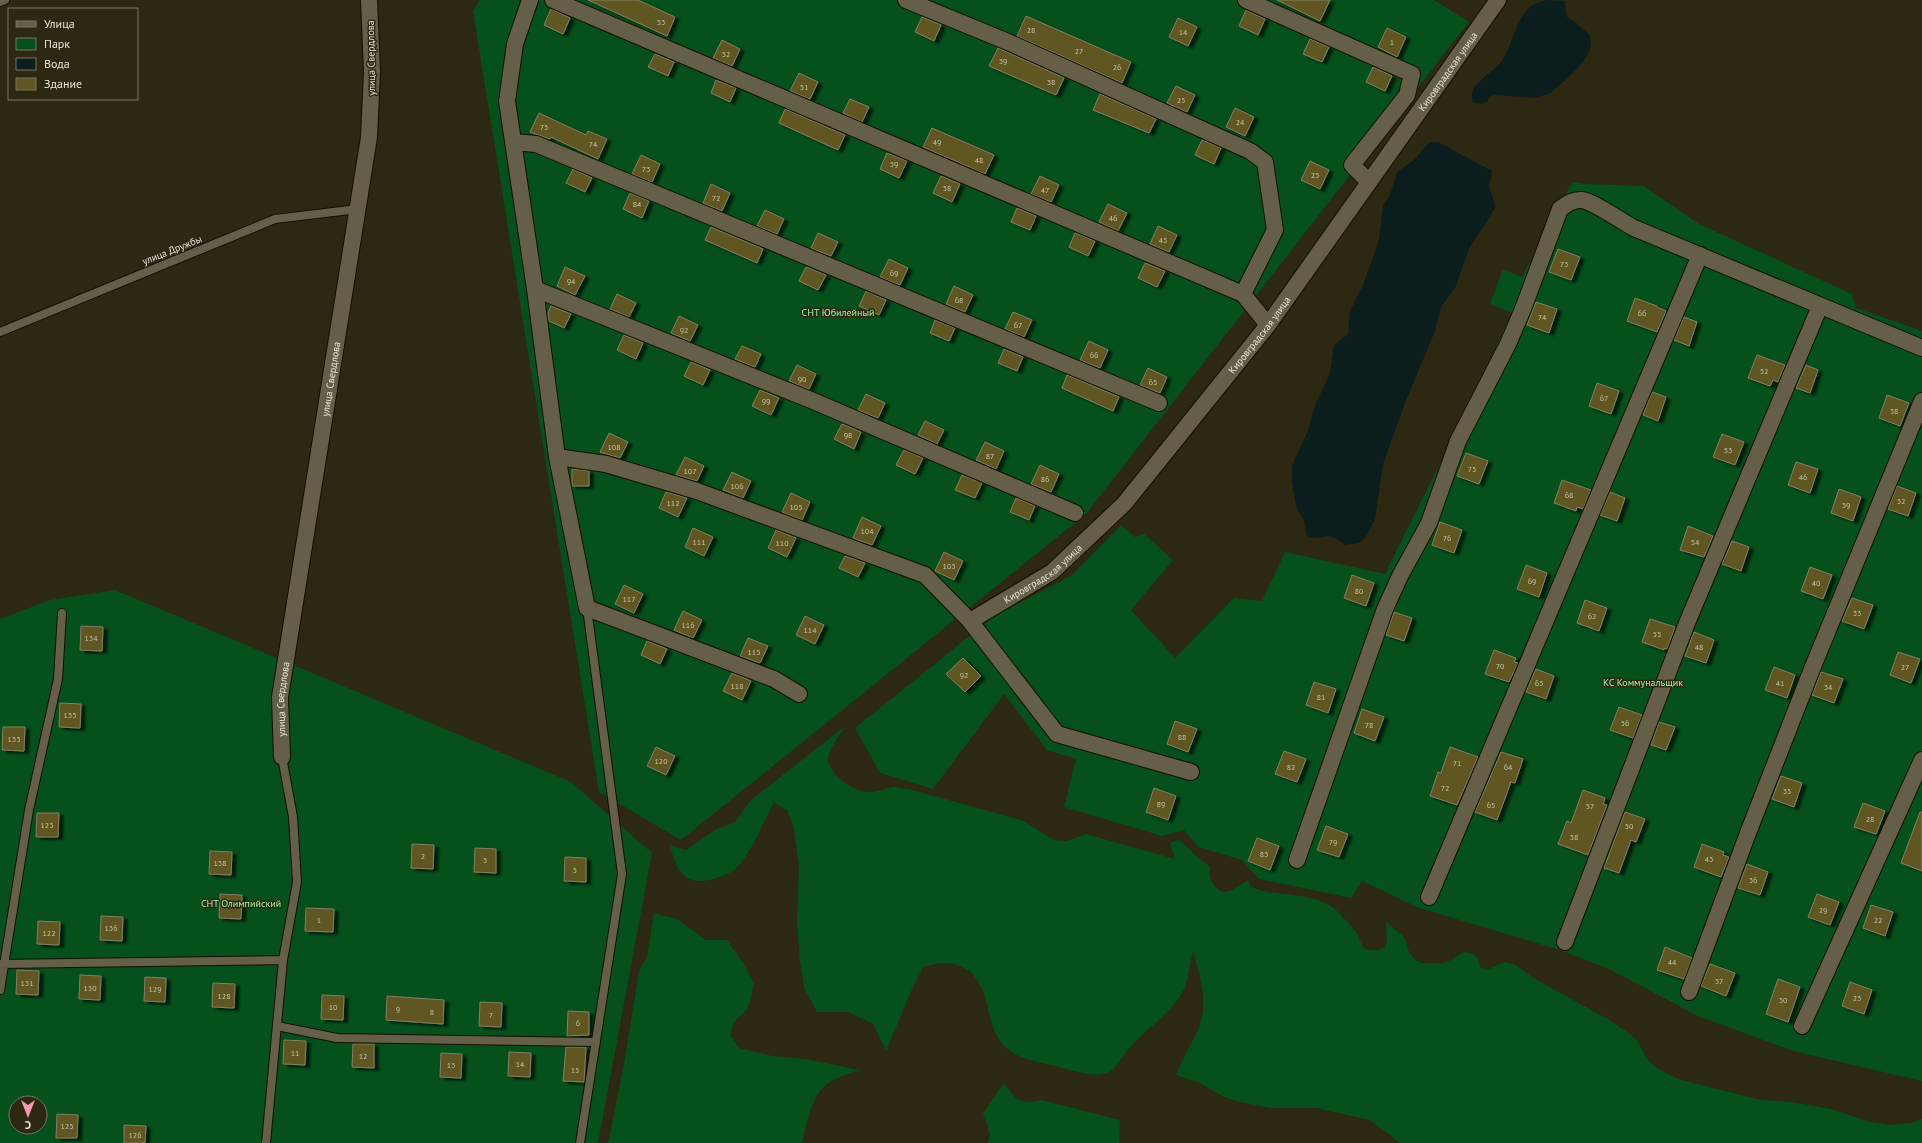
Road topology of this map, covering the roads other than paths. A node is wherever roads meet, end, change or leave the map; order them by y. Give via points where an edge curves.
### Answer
1 (5, 0) edge
2 (369, 0) edge
3 (530, 0) edge
4 (553, 0) edge
5 (906, 0) edge
6 (1246, 0) edge
7 (1498, 0) edge
8 (0, 2) edge
9 (513, 142) junction
10 (1369, 182) junction
11 (358, 209) junction
12 (1700, 255) junction
13 (536, 289) junction
14 (1243, 294) junction
15 (1820, 306) junction
16 (1268, 325) junction
17 (0, 332) edge
18 (1922, 348) edge
19 (1922, 401) edge
20 (1159, 403) dead end
21 (557, 457) junction
22 (1075, 513) dead end
23 (587, 608) junction
24 (62, 613) dead end
25 (970, 622) junction
26 (799, 694) dead end
27 (282, 758) joint
28 (1922, 760) edge
29 (1192, 772) dead end
30 (1297, 860) dead end
31 (1429, 897) dead end
32 (1565, 942) dead end
33 (283, 960) junction
34 (2, 964) edge
35 (0, 990) edge
36 (1689, 992) dead end
37 (277, 1026) junction
38 (1802, 1026) dead end
39 (596, 1042) junction
40 (266, 1143) edge
41 (580, 1143) edge

1 - 8 lane
2 - 11 street, улица Свердлова via 372,108
3 - 9 street via 515,44 507,101
4 - 14 street
5 - 14 street via 1008,42 1250,151 1265,162 1275,230
6 - 10 street via 1412,74 1407,95 1352,165
7 - 10 street, Кировградская улица
9 - 13 street
9 - 20 street via 536,144
10 - 16 street, Кировградская улица
11 - 17 lane, улица Дружбы via 275,219
11 - 27 street, улица Свердлова via 280,697
12 - 15 street
12 - 30 street via 1634,228 1582,200 1567,203 1560,209 1508,344 1458,440 1429,523 1385,609
12 - 31 street
13 - 21 street
13 - 22 street via 811,400
14 - 16 street
15 - 18 street
15 - 32 street via 1687,623
16 - 25 street, Кировградская улица via 1124,504 1052,572
19 - 36 street via 1812,669
21 - 23 street
21 - 25 street via 606,464 697,491 925,575
23 - 26 street via 774,679
23 - 39 lane via 622,874
24 - 34 lane via 58,679 29,810
25 - 29 street via 1057,734
27 - 33 lane via 293,817 297,882
28 - 38 street
33 - 34 lane
33 - 37 lane
34 - 35 lane
37 - 39 lane via 337,1038
37 - 40 lane
39 - 41 lane

